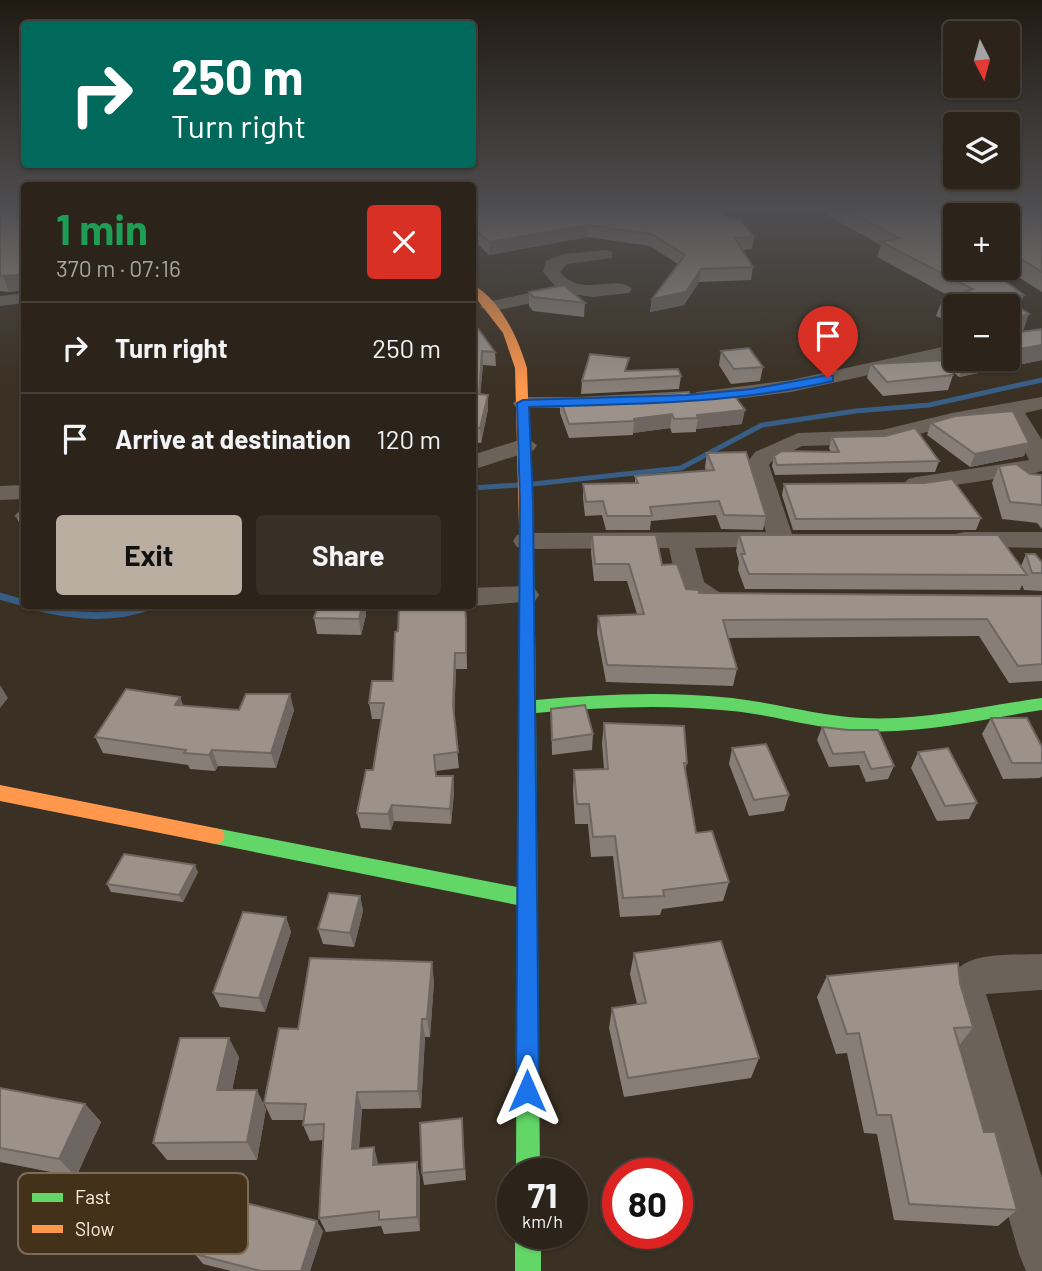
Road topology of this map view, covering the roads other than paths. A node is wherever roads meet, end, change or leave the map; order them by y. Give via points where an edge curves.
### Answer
1 (551, 270) edge
2 (569, 289) junction
3 (623, 289) dead end
4 (476, 292) edge
5 (21, 298) edge
6 (0, 301) edge
7 (489, 307) junction
8 (943, 353) edge
9 (674, 400) edge
10 (624, 402) edge
11 (523, 403) junction
12 (1042, 403) edge
13 (1009, 411) junction
14 (526, 445) junction
15 (476, 462) edge
16 (1042, 465) edge
17 (762, 485) junction
18 (790, 485) edge
19 (898, 485) edge
20 (21, 492) edge
21 (0, 493) edge
22 (680, 540) junction
23 (780, 540) junction
24 (807, 540) edge
25 (941, 540) edge
26 (526, 541) junction
27 (1033, 547) edge
28 (526, 595) junction
29 (476, 597) edge
30 (758, 603) edge
31 (1042, 704) edge
32 (526, 707) junction
33 (0, 793) edge
34 (527, 898) junction
35 (1042, 971) edge
36 (528, 1158) edge
37 (528, 1249) edge
38 (1042, 1254) edge
39 (528, 1271) edge

1 - 2 street via 556,281
2 - 3 street
2 - 7 street
4 - 7 main road
5 - 6 street
7 - 11 main road via 503,320 516,345
8 - 9 street via 791,386
10 - 11 street
11 - 14 main road
12 - 13 street
13 - 16 street via 1022,421
13 - 17 street via 952,419 882,437 798,440 757,464
14 - 15 street
14 - 26 main road
16 - 19 street
17 - 18 street
17 - 23 street
20 - 21 street
22 - 23 street
22 - 26 street
22 - 30 street via 692,586 703,596 730,604
23 - 24 street
25 - 27 street
26 - 28 main road
28 - 29 street
28 - 32 main road
31 - 32 main road via 861,725 680,700 616,699
32 - 34 main road
33 - 34 main road
34 - 36 main road
35 - 38 street via 980,975 966,987
37 - 39 main road

